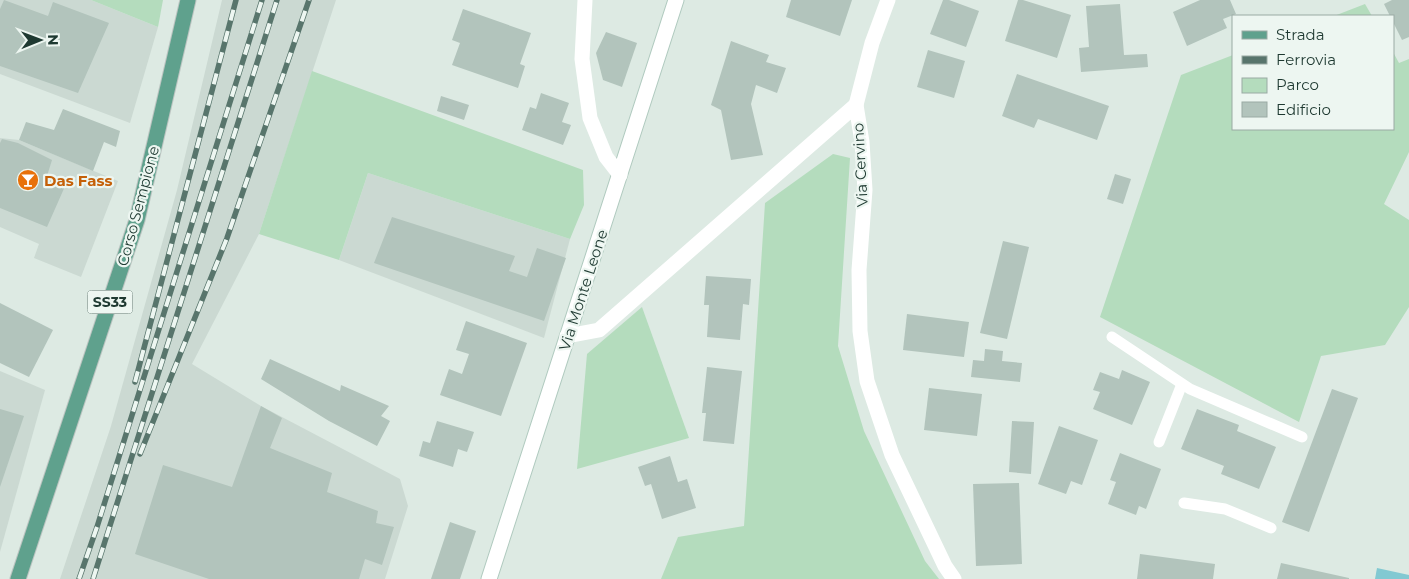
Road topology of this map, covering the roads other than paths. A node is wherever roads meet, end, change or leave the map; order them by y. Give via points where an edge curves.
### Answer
1 (188, 0) edge
2 (585, 0) edge
3 (676, 0) edge
4 (888, 0) edge
5 (856, 105) junction
6 (620, 175) junction
7 (568, 336) junction
8 (1112, 337) dead end
9 (1182, 384) junction
10 (1302, 438) dead end
11 (1159, 442) dead end
12 (1184, 503) dead end
13 (1271, 528) dead end
14 (18, 579) edge
15 (489, 579) edge
16 (954, 579) edge

1 - 14 main road, Corso Sempione / SS33 via 137,220
2 - 6 street via 582,59 590,118 606,157
3 - 6 street, Via Monte Leone
4 - 5 street via 872,43
5 - 7 street, Via Cervino via 599,330
5 - 16 street, Via Cervino via 865,190 859,270 860,331 867,381 892,455
6 - 7 street, Via Monte Leone
7 - 15 street, Via Monte Leone
8 - 9 lane
9 - 10 lane
9 - 11 lane
12 - 13 lane via 1225,509

